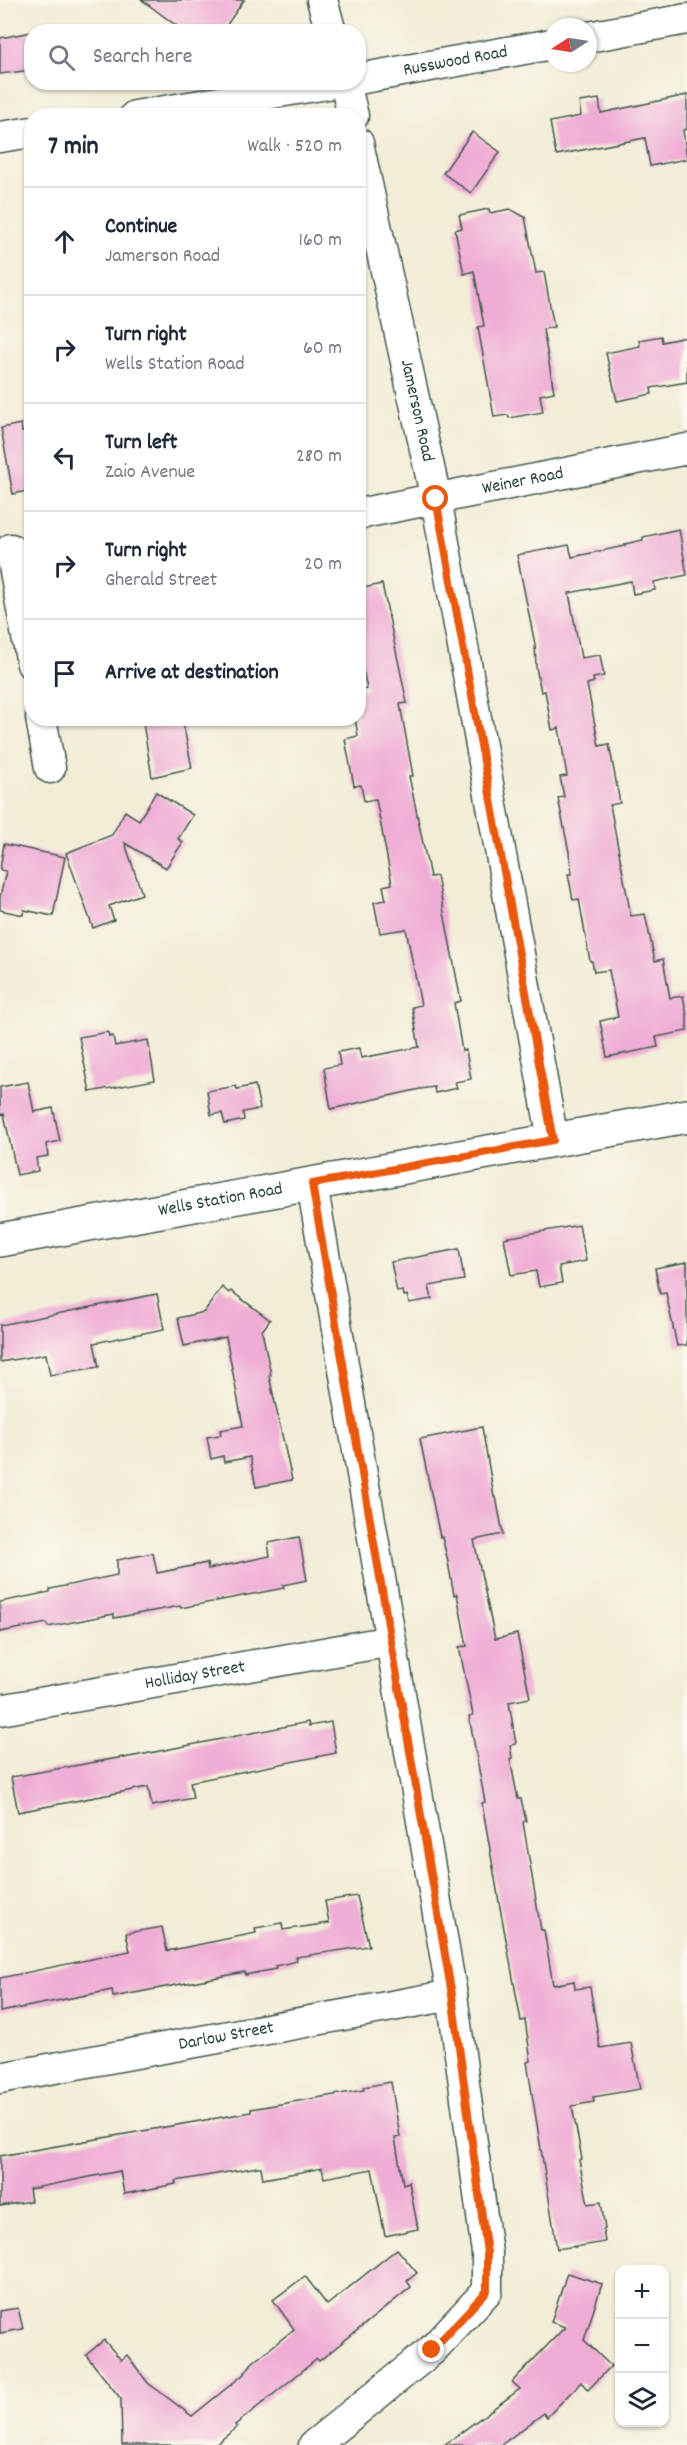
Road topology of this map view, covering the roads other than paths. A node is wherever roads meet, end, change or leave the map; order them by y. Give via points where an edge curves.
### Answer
1 (322, 0) edge
2 (687, 20) edge
3 (329, 24) edge
4 (597, 36) edge
5 (543, 46) edge
6 (366, 78) edge
7 (291, 90) edge
8 (347, 90) edge
9 (183, 108) edge
10 (351, 108) edge
11 (24, 133) edge
12 (0, 137) edge
13 (366, 180) edge
14 (687, 449) edge
15 (436, 499) junction
16 (366, 512) edge
17 (14, 550) edge
18 (24, 613) edge
19 (42, 726) edge
20 (50, 768) dead end
21 (687, 1116) edge
22 (553, 1140) junction
23 (312, 1184) junction
24 (0, 1240) edge
25 (391, 1641) junction
26 (0, 1710) edge
27 (452, 1995) junction
28 (0, 2078) edge
29 (314, 2445) edge

1 - 3 street
2 - 4 street
5 - 6 street, Russwood Road
7 - 9 street
8 - 10 street
11 - 12 street
13 - 15 street, Jamerson Road
14 - 15 street, Weiner Road
15 - 16 street, Weiner Road
15 - 22 street, Jamerson Road
17 - 18 street
19 - 20 street
21 - 22 street, Wells Station Road
22 - 23 street, Wells Station Road
23 - 24 street, Wells Station Road
23 - 25 street
25 - 26 street, Holliday Street
25 - 27 street
27 - 28 street, Darlow Street
27 - 29 street via 487,2253 487,2291 432,2350

